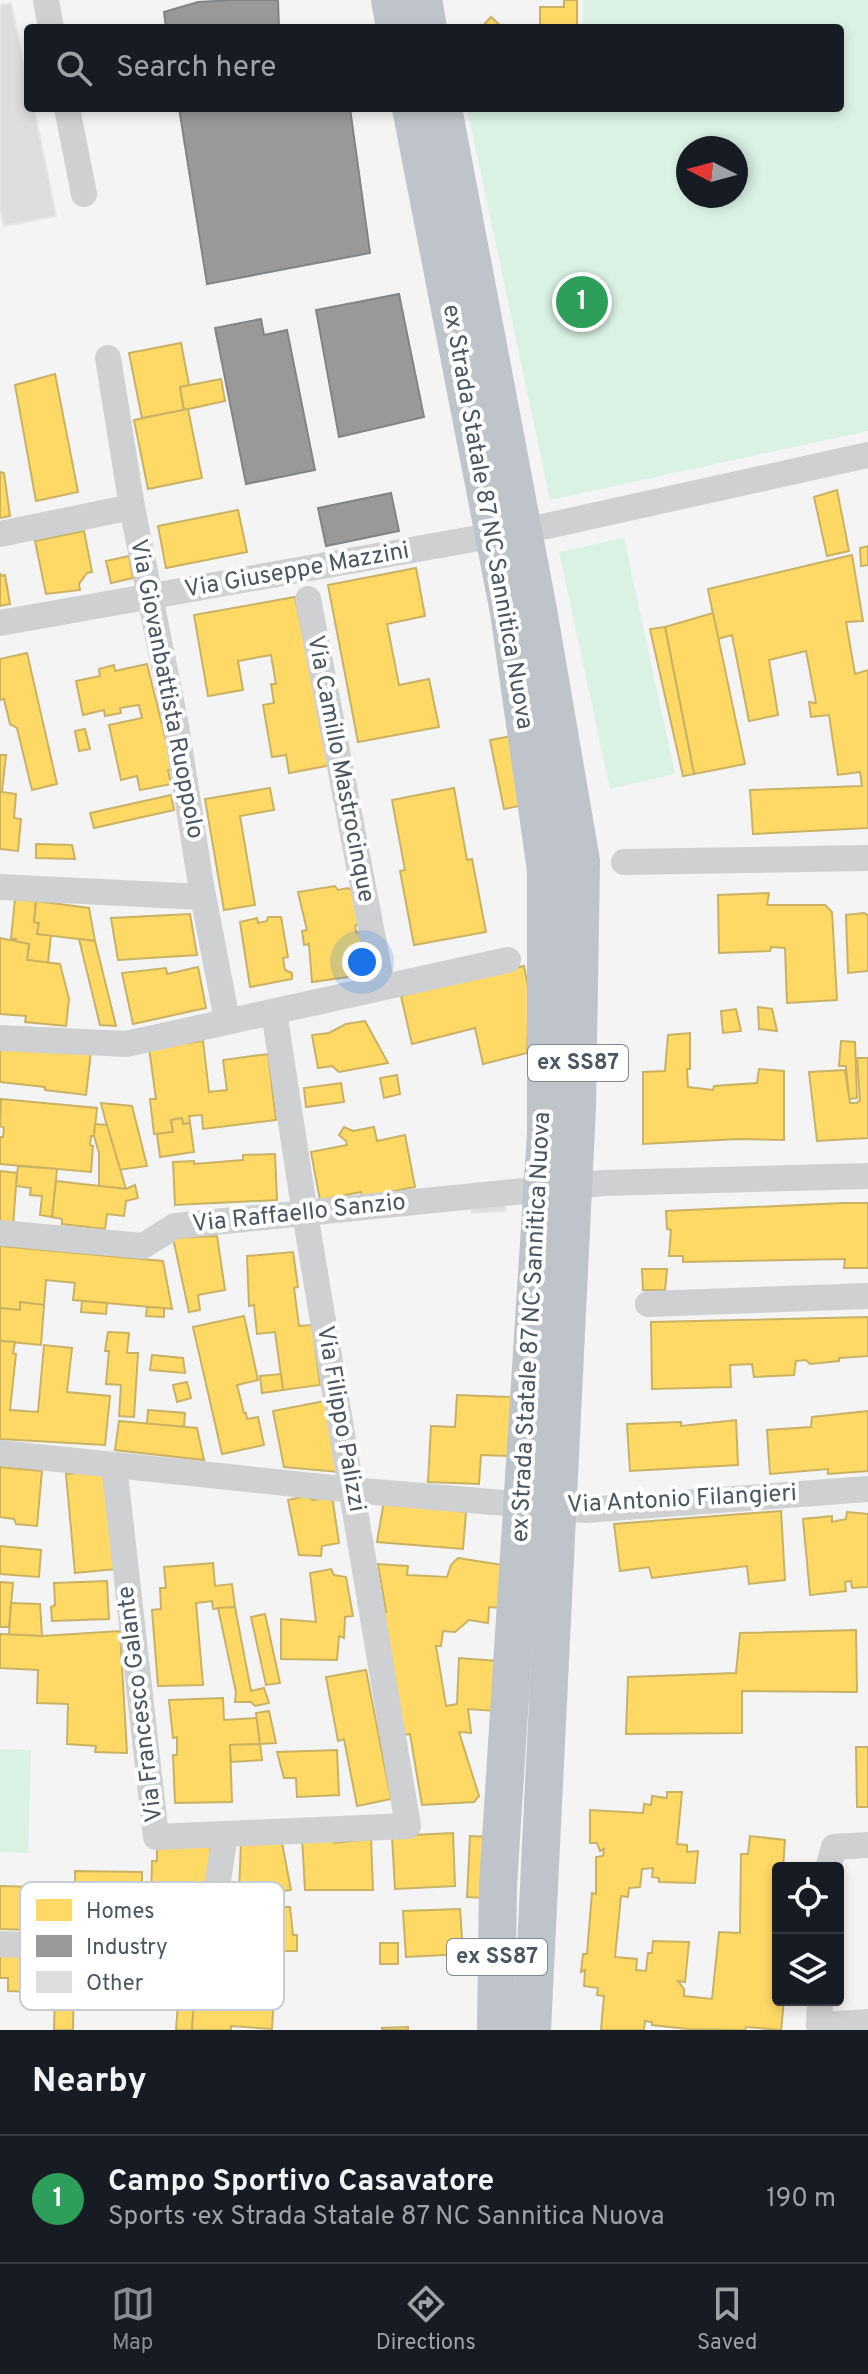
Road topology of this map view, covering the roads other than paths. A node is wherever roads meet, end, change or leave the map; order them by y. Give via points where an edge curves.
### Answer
1 (46, 0) edge
2 (390, 0) edge
3 (423, 0) edge
4 (50, 24) edge
5 (394, 24) edge
6 (427, 24) edge
7 (68, 112) edge
8 (412, 112) edge
9 (444, 112) edge
10 (84, 194) dead end
11 (108, 358) dead end
12 (868, 455) edge
13 (132, 507) junction
14 (0, 534) edge
15 (149, 597) junction
16 (308, 599) dead end
17 (0, 623) edge
18 (868, 858) edge
19 (624, 862) dead end
20 (0, 887) edge
21 (203, 897) junction
22 (508, 960) dead end
23 (382, 986) junction
24 (274, 1012) junction
25 (227, 1020) junction
26 (0, 1038) edge
27 (868, 1176) edge
28 (305, 1214) junction
29 (0, 1233) edge
30 (868, 1296) edge
31 (648, 1304) dead end
32 (0, 1453) edge
33 (114, 1465) junction
34 (868, 1489) edge
35 (352, 1490) junction
36 (408, 1826) joint
37 (225, 1834) junction
38 (868, 1845) edge
39 (830, 1862) edge
40 (218, 1882) edge
41 (0, 1944) edge
42 (20, 1945) edge
43 (820, 2006) edge
44 (868, 2022) edge
45 (496, 2030) edge
46 (532, 2030) edge

1 - 4 street
2 - 5 highway
3 - 6 highway
7 - 10 street
8 - 45 highway, ex Strada Statale 87 NC Sannitica Nuova / ex SS87 via 509,612 546,870 546,1133 498,1885
9 - 46 highway, ex Strada Statale 87 NC Sannitica Nuova / ex SS87 via 581,861 577,1107
11 - 13 street, Via Giovanbattista Ruoppolo
12 - 15 street, Via Giuseppe Mazzini via 547,526
13 - 14 street
13 - 15 street, Via Giovanbattista Ruoppolo
15 - 17 street, Via Giuseppe Mazzini
15 - 21 street, Via Giovanbattista Ruoppolo
16 - 23 street, Via Camillo Mastrocinque
18 - 19 street
20 - 21 street
21 - 25 street, Via Giovanbattista Ruoppolo
22 - 23 street
23 - 24 street
24 - 25 street
24 - 28 street, Via Filippo Palizzi
25 - 26 street via 126,1044
27 - 28 street, Via Raffaello Sanzio via 604,1183
28 - 29 street, Via Raffaello Sanzio via 175,1226 143,1246
28 - 35 street, Via Filippo Palizzi
30 - 31 street
32 - 33 street, Via Antonio Filangieri
33 - 35 street, Via Antonio Filangieri
33 - 37 street, Via Francesco Galante via 156,1837
34 - 35 street, Via Antonio Filangieri via 585,1510
35 - 36 street, Via Filippo Palizzi
36 - 37 street, Via Francesco Galante
37 - 40 street
38 - 39 street via 834,1847
41 - 42 street
43 - 44 street via 819,2025

